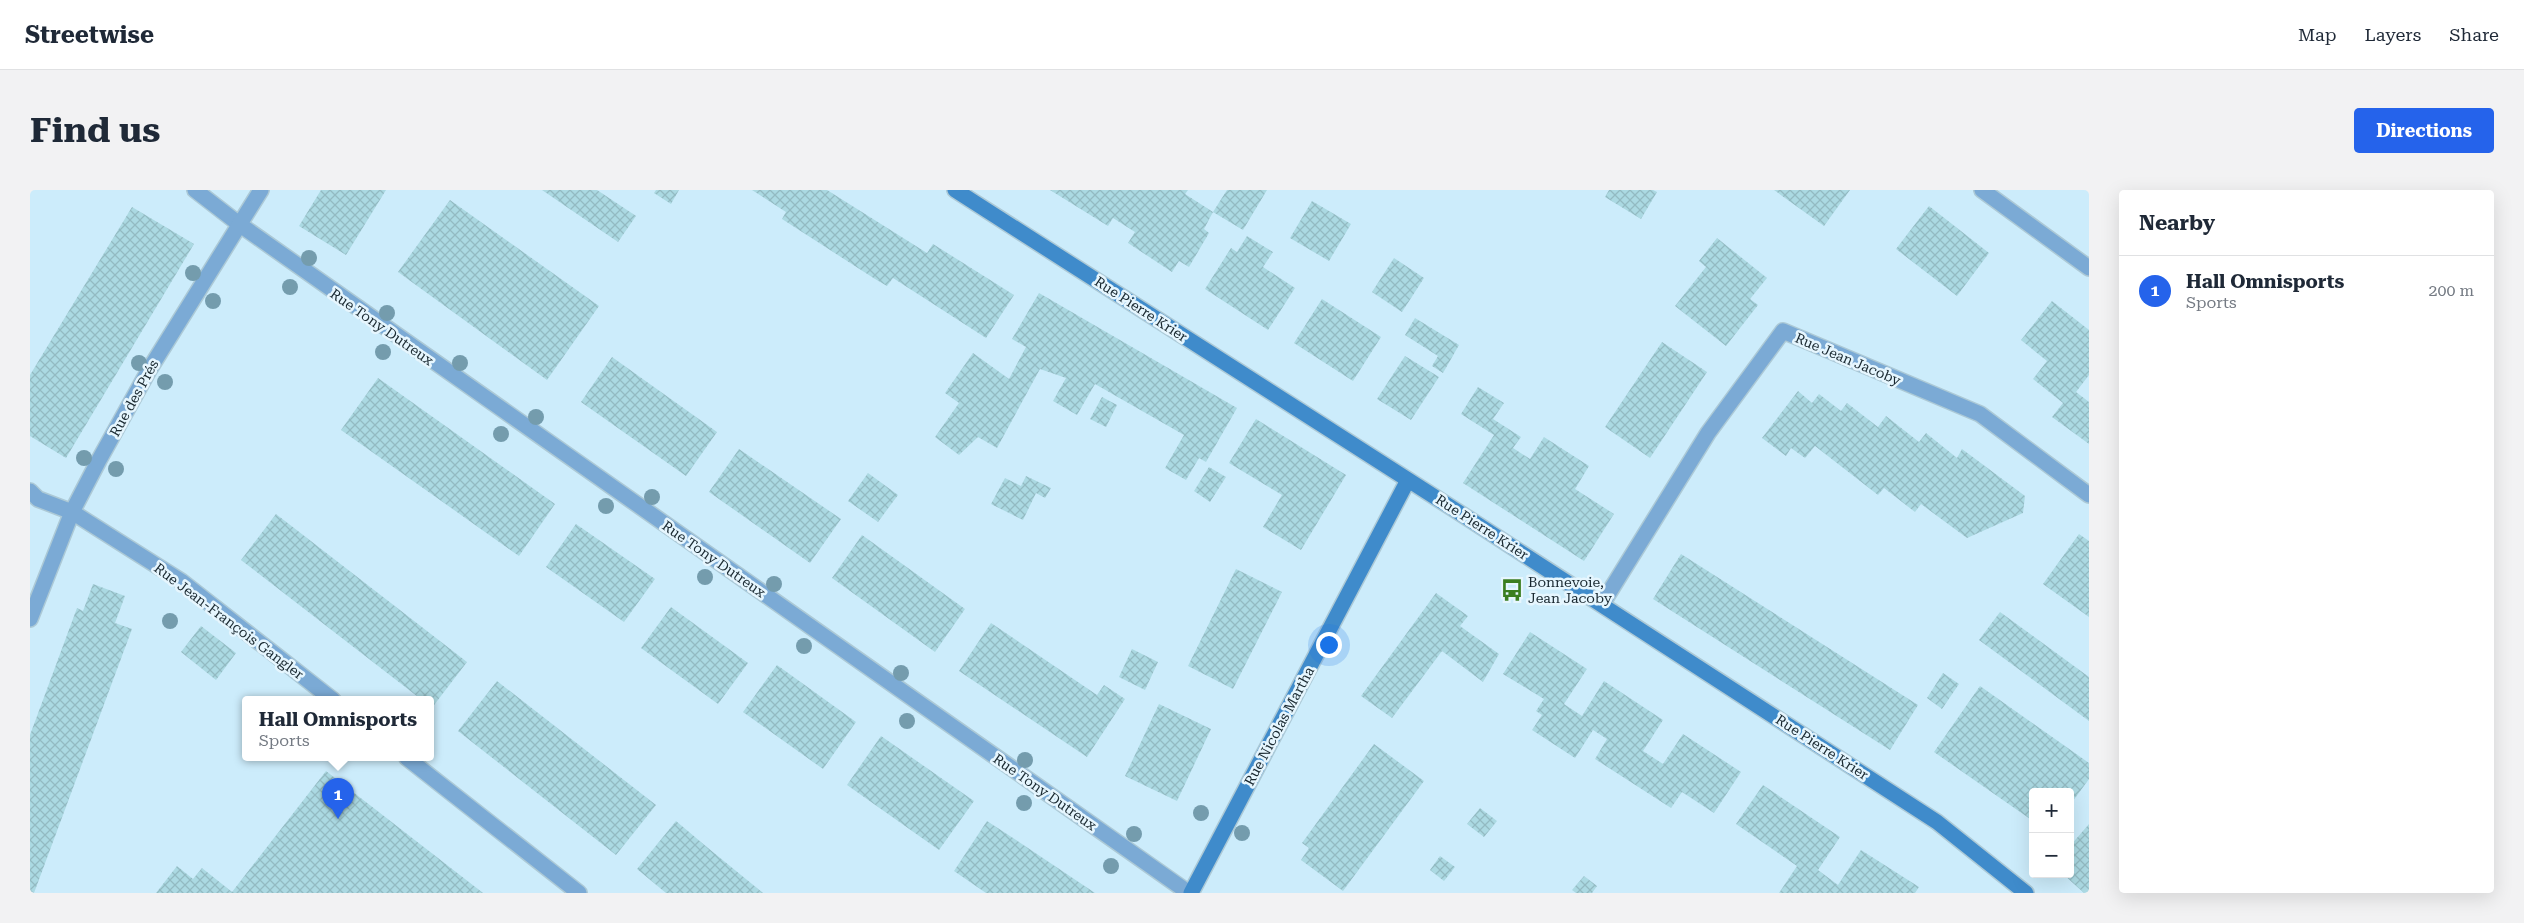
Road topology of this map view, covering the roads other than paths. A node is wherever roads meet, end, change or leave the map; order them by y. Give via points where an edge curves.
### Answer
1 (195, 190) edge
2 (261, 190) edge
3 (955, 190) edge
4 (1982, 190) edge
5 (239, 224) junction
6 (2089, 268) edge
7 (1408, 480) junction
8 (30, 491) edge
9 (2089, 495) edge
10 (72, 512) junction
11 (1602, 604) junction
12 (30, 619) edge
13 (328, 696) edge
14 (410, 761) edge
15 (579, 893) edge
16 (1190, 893) edge
17 (2026, 893) edge

1 - 5 street, Rue Tony Dutreux
2 - 5 street, Rue des Prés
3 - 7 main road, Rue Pierre Krier
4 - 6 street
5 - 10 street, Rue des Prés via 149,370
5 - 16 street, Rue Tony Dutreux
7 - 11 main road, Rue Pierre Krier
7 - 16 main road, Rue Nicolas Martha
8 - 10 street, Rue Jean-François Gangler via 38,498
9 - 11 street, Rue Jean Jacoby via 1980,414 1783,332 1708,433
10 - 12 street, Rue des Prés
10 - 13 street, Rue Jean-François Gangler via 181,581
11 - 17 main road, Rue Pierre Krier via 1937,822
14 - 15 street

